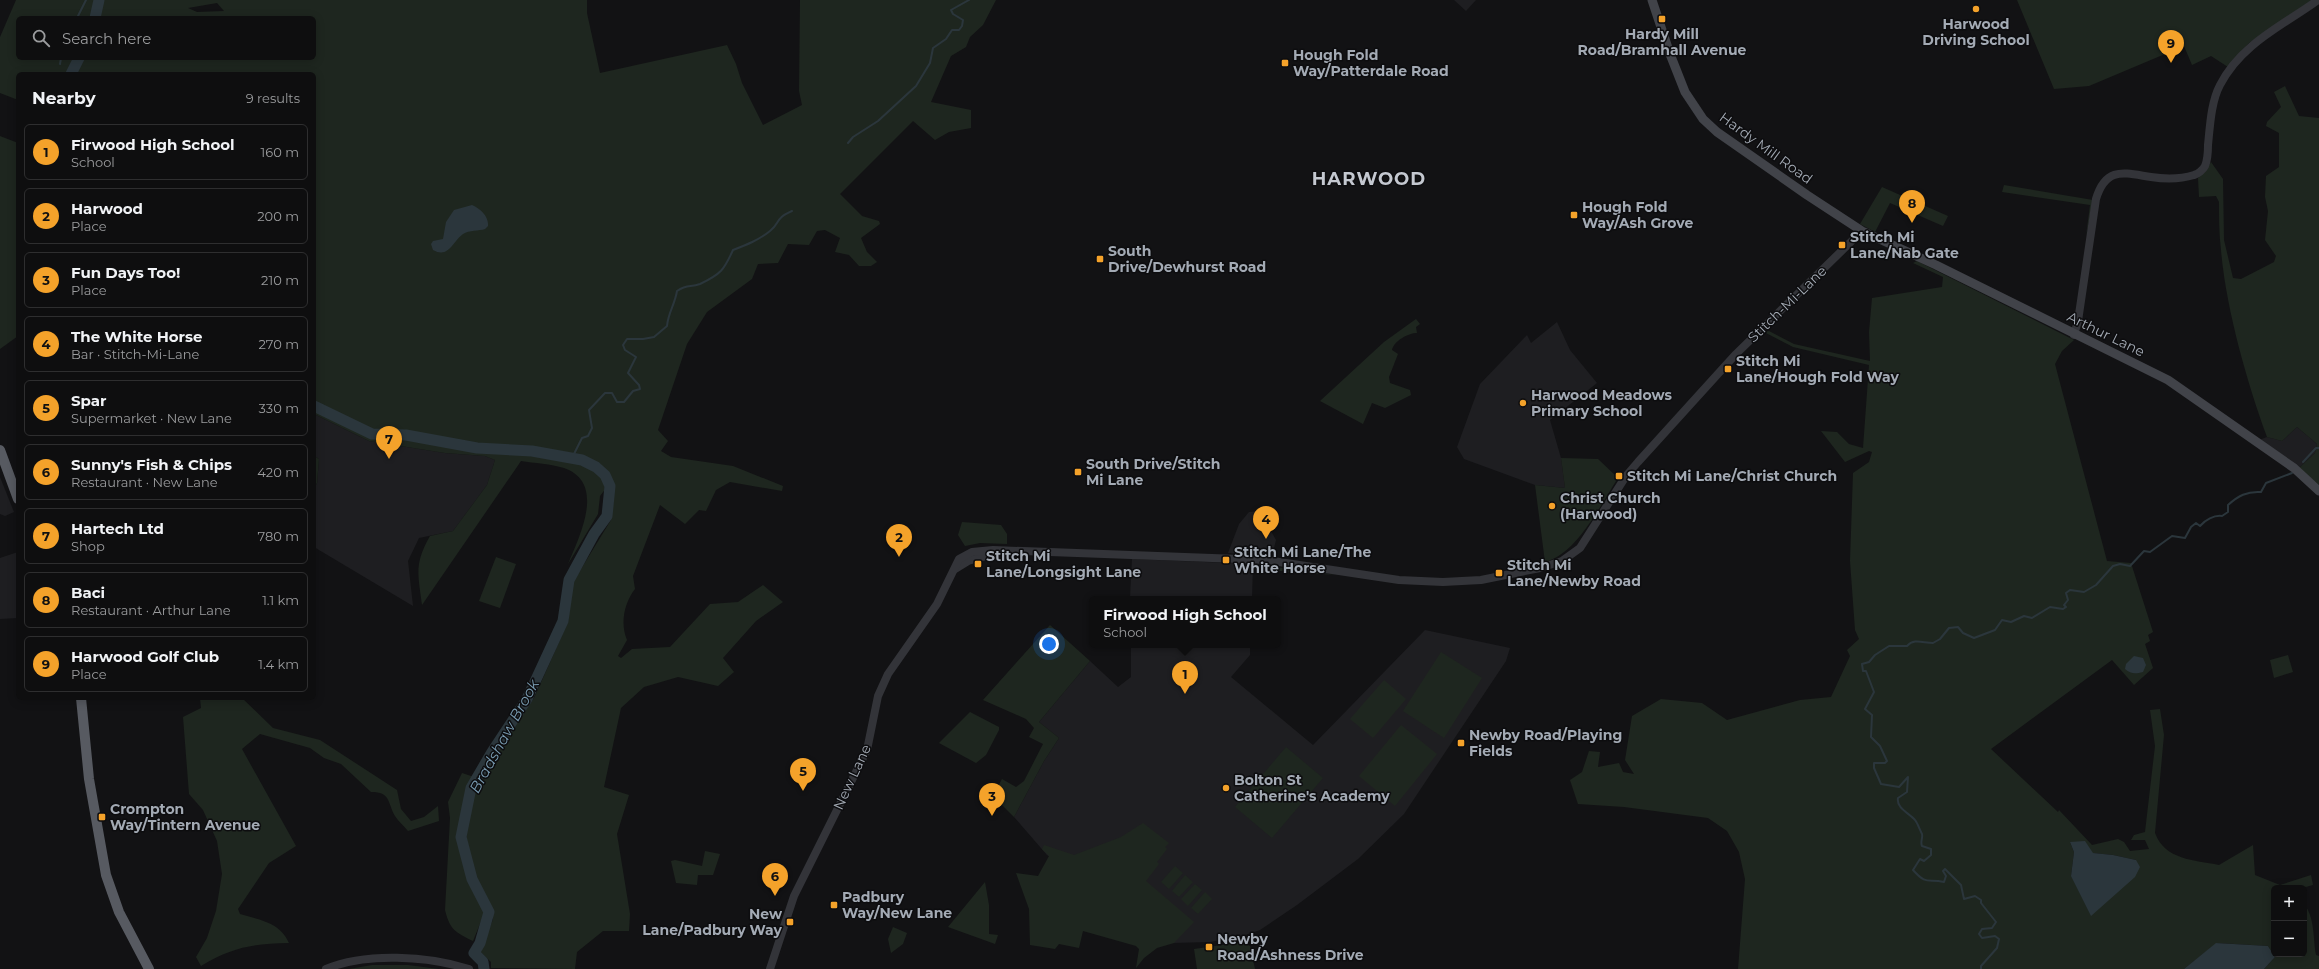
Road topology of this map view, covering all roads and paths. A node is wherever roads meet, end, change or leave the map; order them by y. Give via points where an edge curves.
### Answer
1 (1652, 0) edge
2 (2318, 0) edge
3 (1862, 231) junction
4 (2074, 335) junction
5 (0, 450) edge
6 (2319, 491) edge
7 (16, 494) edge
8 (954, 570) joint
9 (81, 700) edge
10 (466, 968) edge
11 (149, 969) edge
12 (326, 969) edge
13 (770, 969) edge

1 - 3 main road, Hardy Mill Road via 1679,80 1690,101 1708,125
2 - 4 street via 2250,46 2220,84 2212,116 2206,162 2202,170 2193,175 2168,178 2131,173 2117,174 2110,176 2101,185 2096,199
3 - 4 main road, Arthur Lane via 1936,265
3 - 8 street, Stitch-Mi-Lane via 1736,354 1626,476 1576,552 1554,564 1481,580 1429,582 1399,580 1266,560 986,550 972,552 959,559
4 - 6 main road, Arthur Lane via 2168,380 2294,468
5 - 7 highway
8 - 13 street, New Lane via 937,604 903,651 880,692 867,750 794,896
9 - 11 highway via 89,779 106,874 119,912
10 - 12 street via 438,961 386,958 356,961

